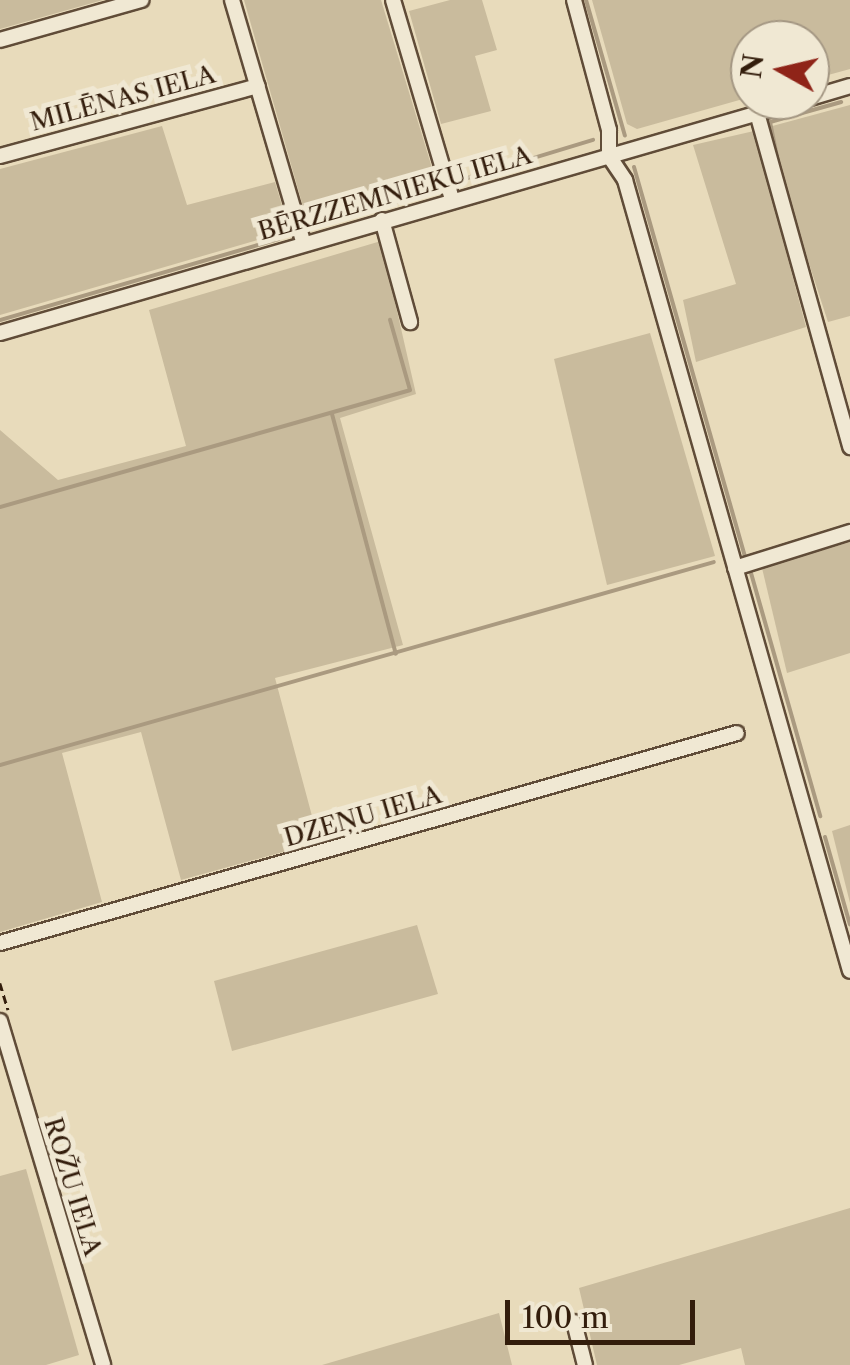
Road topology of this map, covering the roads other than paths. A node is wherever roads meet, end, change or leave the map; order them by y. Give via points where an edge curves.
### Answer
1 (141, 0) edge
2 (232, 0) edge
3 (393, 0) edge
4 (574, 0) edge
5 (0, 40) edge
6 (258, 86) junction
7 (735, 120) edge
8 (758, 120) edge
9 (0, 156) edge
10 (609, 156) junction
11 (452, 200) junction
12 (382, 220) junction
13 (304, 244) junction
14 (410, 322) dead end
15 (0, 334) edge
16 (850, 446) edge
17 (850, 532) edge
18 (735, 568) junction
19 (738, 733) dead end
20 (0, 942) edge
21 (850, 970) edge
22 (0, 1022) edge
23 (574, 1322) dead end
24 (103, 1365) edge
25 (585, 1365) edge

1 - 5 street
2 - 6 street
3 - 11 street
4 - 10 street
6 - 9 street, MILĒNAS IELA
6 - 13 street
7 - 10 street, BĒRZZEMNIEKU IELA
8 - 16 street
10 - 11 street, BĒRZZEMNIEKU IELA
10 - 18 street via 626,180
11 - 12 street, BĒRZZEMNIEKU IELA
12 - 13 street, BĒRZZEMNIEKU IELA
12 - 14 street
13 - 15 street, BĒRZZEMNIEKU IELA
17 - 18 street
18 - 21 street
19 - 20 street, DZEŅU IELA
22 - 24 street, ROŽU IELA
23 - 25 street

